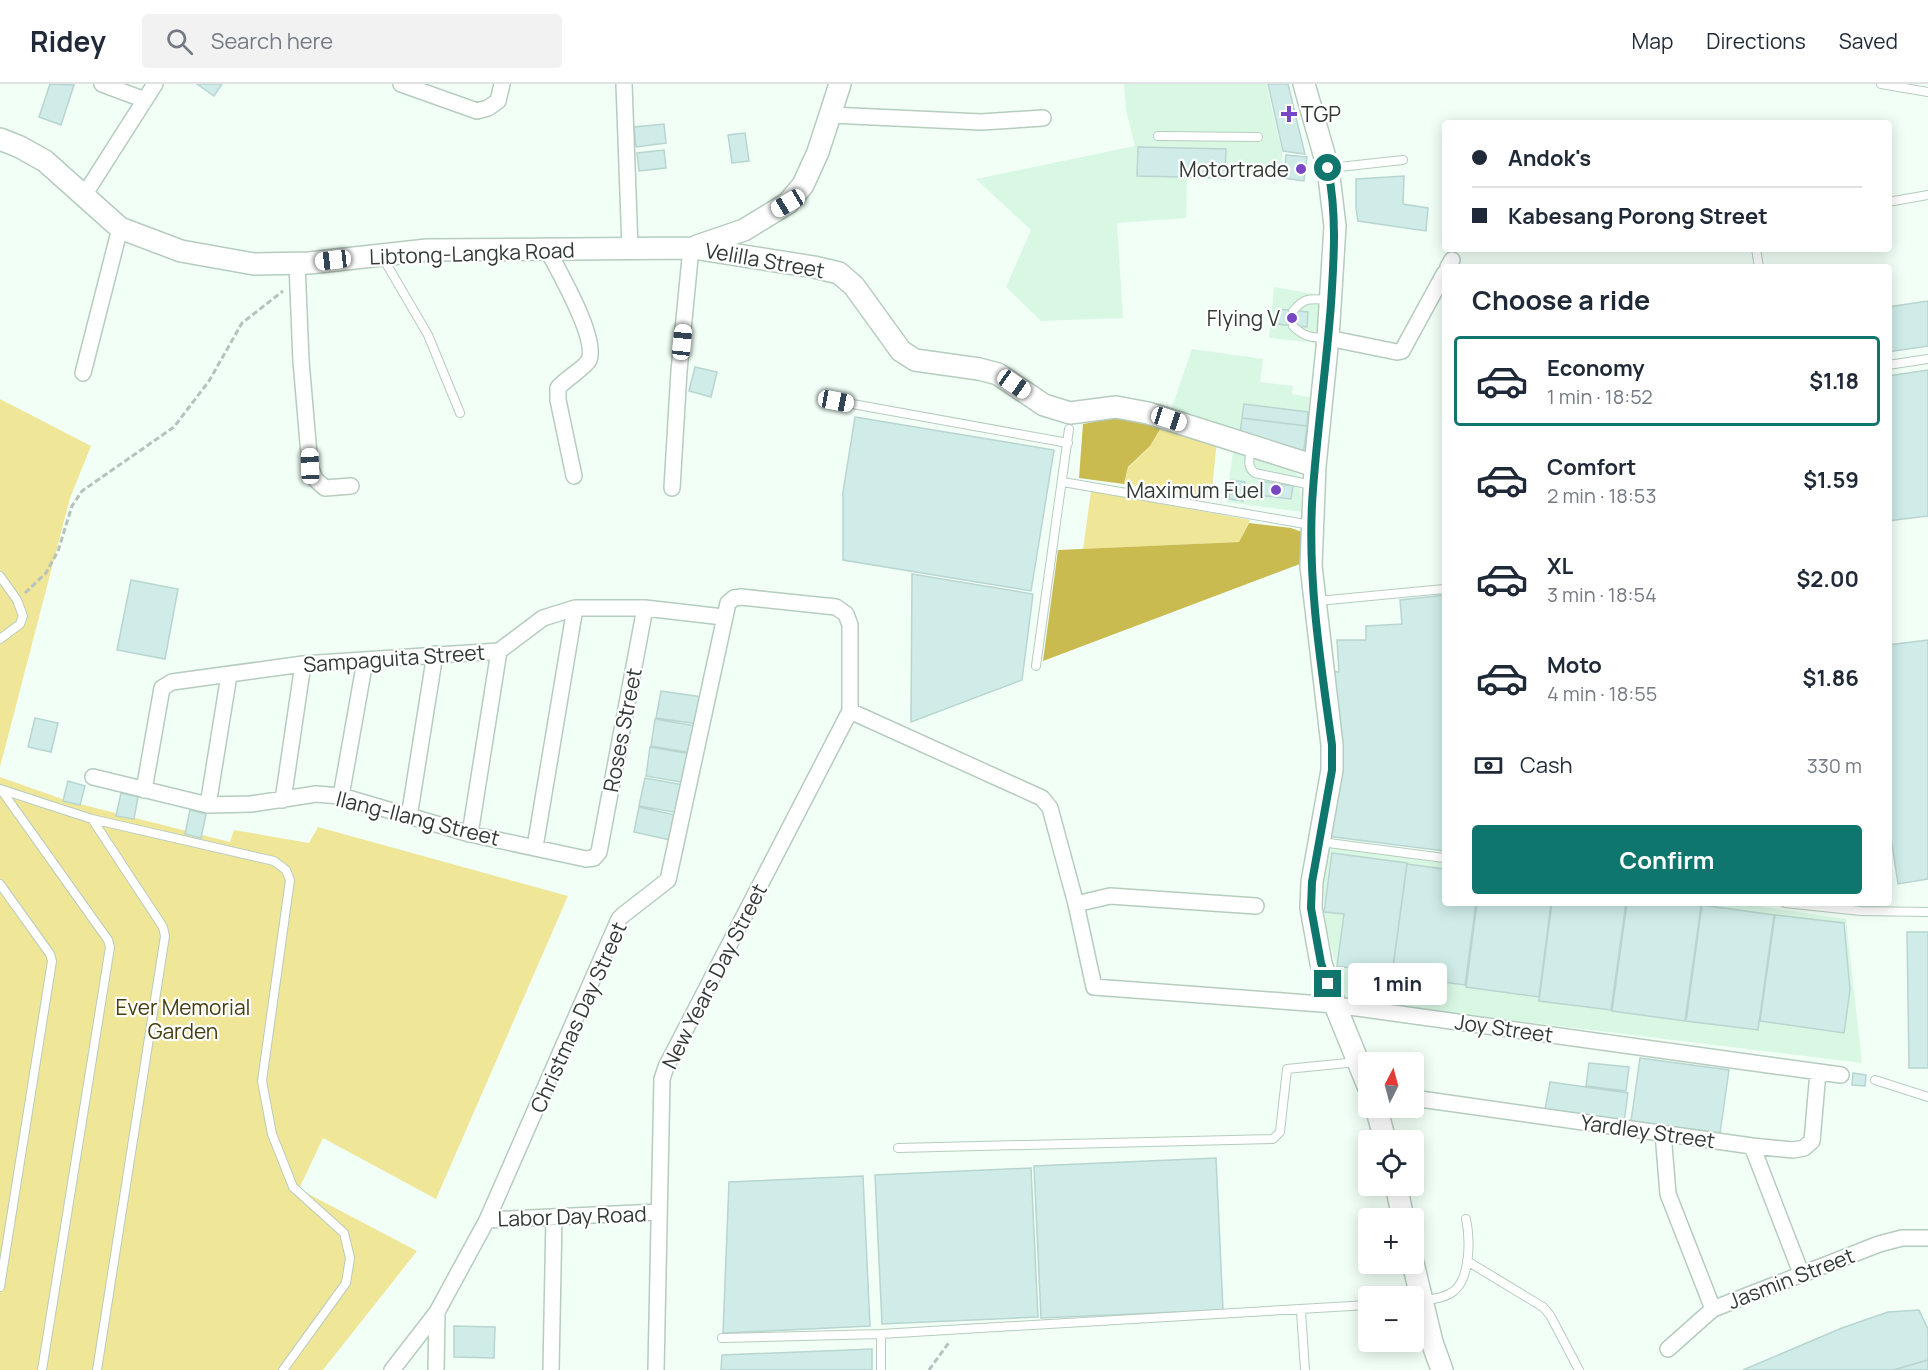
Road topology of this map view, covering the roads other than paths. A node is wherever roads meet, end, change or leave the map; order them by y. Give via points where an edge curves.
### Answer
1 (102, 84) edge
2 (155, 84) edge
3 (401, 84) edge
4 (502, 84) edge
5 (624, 84) edge
6 (840, 84) edge
7 (1304, 84) edge
8 (1881, 84) edge
9 (1928, 92) edge
10 (145, 100) junction
11 (831, 115) junction
12 (1043, 118) dead end
13 (1158, 135) dead end
14 (1258, 137) dead end
15 (0, 139) edge
16 (1402, 160) dead end
17 (1328, 168) junction
18 (1928, 195) edge
19 (83, 197) junction
20 (1892, 201) edge
21 (120, 228) junction
22 (630, 248) junction
23 (692, 248) junction
24 (547, 249) junction
25 (380, 254) junction
26 (297, 263) junction
27 (1442, 278) edge
28 (1331, 300) junction
29 (1293, 311) dead end
30 (1293, 326) dead end
31 (1328, 338) junction
32 (1928, 359) edge
33 (1892, 364) edge
34 (83, 373) dead end
35 (836, 401) dead end
36 (459, 413) dead end
37 (1069, 429) dead end
38 (1068, 443) junction
39 (1305, 473) junction
40 (574, 476) dead end
41 (1062, 482) junction
42 (351, 486) dead end
43 (672, 488) dead end
44 (1311, 525) junction
45 (0, 576) edge
46 (1442, 589) edge
47 (1314, 601) junction
48 (575, 608) junction
49 (645, 608) junction
50 (723, 617) junction
51 (0, 639) edge
52 (500, 651) junction
53 (435, 654) junction
54 (365, 661) junction
55 (303, 664) junction
56 (1036, 666) dead end
57 (229, 675) junction
58 (850, 711) junction
59 (93, 777) dead end
60 (1, 790) edge
61 (144, 790) junction
62 (341, 796) junction
63 (283, 800) junction
64 (208, 805) junction
65 (409, 817) junction
66 (92, 819) junction
67 (470, 834) junction
68 (1320, 842) junction
69 (535, 847) junction
70 (599, 852) joint
71 (1442, 858) edge
72 (0, 884) edge
73 (1076, 904) junction
74 (1256, 906) dead end
75 (1814, 906) edge
76 (1928, 912) edge
77 (1335, 1005) junction
78 (1358, 1060) edge
79 (1358, 1062) edge
80 (1818, 1072) junction
81 (1841, 1075) dead end
82 (1875, 1080) dead end
83 (1928, 1096) edge
84 (1424, 1100) edge
85 (1663, 1133) junction
86 (1752, 1146) junction
87 (898, 1148) dead end
88 (658, 1212) junction
89 (554, 1217) junction
90 (1466, 1219) dead end
91 (487, 1220) junction
92 (1928, 1238) edge
93 (1467, 1261) junction
94 (1801, 1273) junction
95 (0, 1287) edge
96 (1424, 1300) edge
97 (1358, 1306) edge
98 (1713, 1309) junction
99 (1301, 1311) junction
100 (437, 1312) junction
101 (1424, 1324) edge
102 (881, 1334) junction
103 (722, 1338) dead end
104 (1668, 1349) dead end
105 (1438, 1369) edge
106 (42, 1370) edge
107 (97, 1370) edge
108 (283, 1370) edge
109 (392, 1370) edge
110 (436, 1370) edge
111 (551, 1370) edge
112 (656, 1370) edge
113 (880, 1370) edge
114 (1305, 1370) edge
115 (1579, 1370) edge

1 - 10 street
2 - 10 street
3 - 4 street via 477,111 498,101
5 - 22 street
6 - 11 main road
7 - 17 main road
8 - 9 lane
10 - 19 street
11 - 12 street via 981,122
11 - 23 main road via 803,185 788,203 744,230
13 - 14 lane
15 - 19 main road, Libtong-Langka Road via 45,161
16 - 17 lane
17 - 28 main road via 1335,226
18 - 20 lane
19 - 21 main road, Libtong-Langka Road
21 - 26 main road, Libtong-Langka Road via 181,251 254,264
21 - 34 street
22 - 23 main road, Libtong-Langka Road
22 - 24 main road, Libtong-Langka Road
23 - 39 main road, Velilla Street via 839,273 855,286 901,351 915,360 998,374 1044,405 1070,413 1116,407 1148,413 1251,446
23 - 43 street
24 - 25 main road, Libtong-Langka Road
24 - 40 street via 590,341 588,363 558,388
25 - 26 main road, Libtong-Langka Road
25 - 36 lane via 428,335
26 - 42 street via 310,466 315,479 325,488
27 - 31 street via 1402,351
28 - 29 lane via 1310,298
28 - 31 main road
30 - 31 lane via 1302,335
31 - 39 main road
32 - 33 lane
35 - 38 lane
37 - 38 lane
38 - 41 lane
39 - 44 main road
41 - 44 lane
41 - 56 lane
44 - 47 main road
45 - 51 lane via 24,615
46 - 47 lane
47 - 68 main road via 1332,745 1332,770
48 - 49 street, Sampaguita Street
48 - 52 street, Sampaguita Street via 543,618
48 - 69 street
49 - 50 street, Sampaguita Street
49 - 70 street, Roses Street
50 - 58 street via 728,603 741,597 836,607 846,614 850,626
50 - 91 street, Christmas Day Street via 668,880 620,919
52 - 53 street, Sampaguita Street
52 - 67 street
53 - 54 street, Sampaguita Street
53 - 65 street
54 - 55 street, Sampaguita Street
54 - 62 street
55 - 57 street, Sampaguita Street
55 - 63 street
57 - 61 street, Sampaguita Street via 172,682 162,688
57 - 64 street
58 - 73 street via 1042,798 1050,808
58 - 88 street, New Years Day Street via 666,1067 662,1079
59 - 61 street, Ilang-Ilang Street
60 - 66 lane
60 - 106 lane via 110,947
61 - 64 street, Ilang-Ilang Street
62 - 63 street, Ilang-Ilang Street via 316,794
62 - 65 street, Ilang-Ilang Street
63 - 64 street, Ilang-Ilang Street
65 - 67 street, Ilang-Ilang Street
66 - 107 lane via 163,927 165,936
66 - 108 lane via 274,861 286,870 290,880 262,1081 272,1134 293,1187 344,1233 350,1258 346,1283
67 - 69 street, Ilang-Ilang Street
68 - 71 lane
68 - 77 main road via 1311,908 1321,963
69 - 70 street, Ilang-Ilang Street via 586,859
72 - 95 lane via 52,961
73 - 74 street via 1110,896
73 - 77 street, Joy Street via 1094,987
75 - 76 lane
77 - 78 main road
77 - 80 street, Joy Street
79 - 87 lane via 1288,1067 1280,1132 1273,1139
80 - 81 street, Joy Street
80 - 86 street, Yardley Street via 1812,1141 1793,1150
82 - 83 lane
84 - 85 street, Yardley Street
85 - 86 street, Yardley Street
85 - 98 street via 1668,1194
86 - 94 street
88 - 89 street, Labor Day Road
88 - 112 street, New Years Day Street
89 - 91 street, Labor Day Road
89 - 111 street
90 - 93 lane
91 - 100 street, Christmas Day Street
92 - 94 street, Jasmin Street via 1902,1238
93 - 96 lane via 1454,1291
93 - 115 lane via 1543,1307
94 - 98 street, Jasmin Street
97 - 99 lane
98 - 104 street, Jasmin Street
99 - 102 lane
99 - 114 lane
100 - 109 street, Christmas Day Street
100 - 110 street
101 - 105 main road
102 - 103 lane
102 - 113 lane

